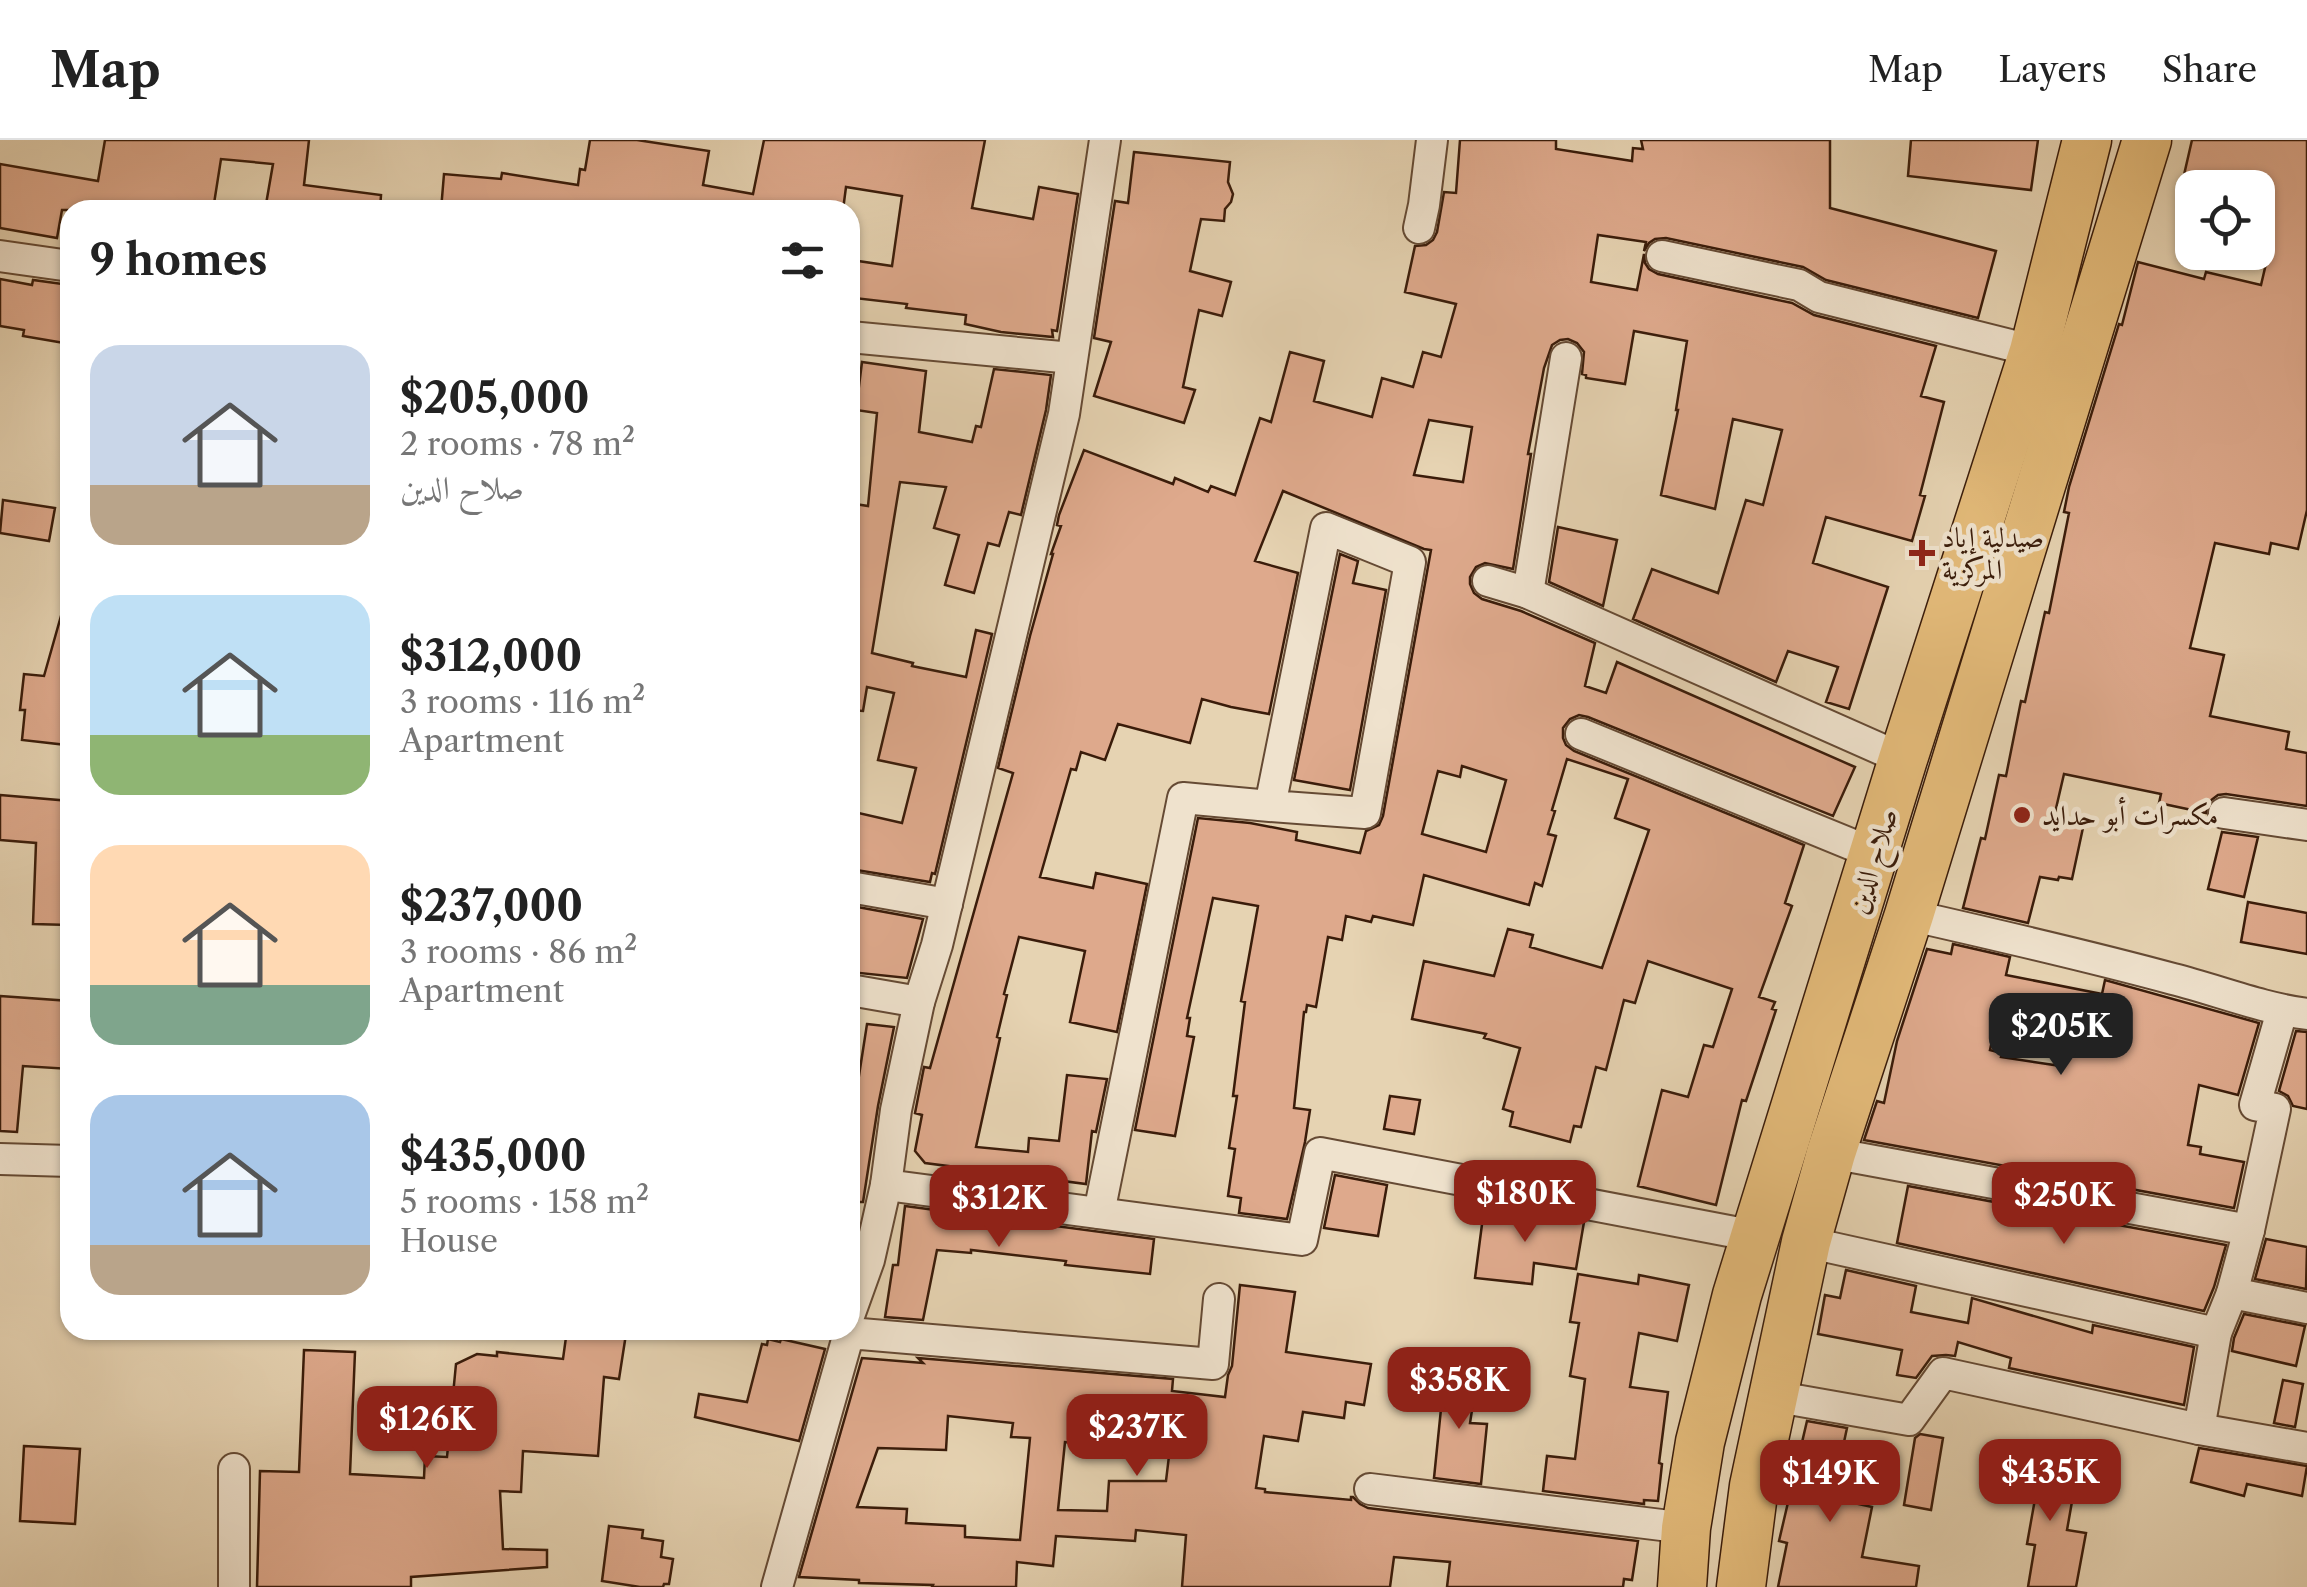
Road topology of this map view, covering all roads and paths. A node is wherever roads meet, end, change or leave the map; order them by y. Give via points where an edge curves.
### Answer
1 (1105, 140) edge
2 (1432, 140) edge
3 (2087, 140) edge
4 (2147, 140) edge
5 (1419, 228) dead end
6 (0, 256) edge
7 (1662, 256) dead end
8 (60, 265) edge
9 (860, 339) edge
10 (2034, 351) junction
11 (1072, 358) junction
12 (1566, 358) dead end
13 (1488, 581) dead end
14 (1528, 593) junction
15 (1581, 734) dead end
16 (1903, 759) junction
17 (1270, 806) junction
18 (2224, 813) dead end
19 (2307, 825) edge
20 (1877, 846) junction
21 (860, 889) edge
22 (1914, 899) junction
23 (947, 904) junction
24 (860, 992) edge
25 (919, 1002) junction
26 (2295, 1012) edge
27 (1831, 1153) junction
28 (0, 1159) edge
29 (60, 1161) edge
30 (886, 1185) junction
31 (1099, 1213) junction
32 (2248, 1230) junction
33 (1754, 1236) junction
34 (1806, 1242) junction
35 (860, 1290) edge
36 (2232, 1293) junction
37 (1219, 1299) dead end
38 (2307, 1308) edge
39 (860, 1327) edge
40 (2216, 1334) junction
41 (845, 1340) edge
42 (1772, 1396) junction
43 (2199, 1430) junction
44 (2307, 1448) edge
45 (234, 1469) dead end
46 (1370, 1489) dead end
47 (1686, 1528) junction
48 (234, 1587) edge
49 (777, 1587) edge
50 (1682, 1587) edge
51 (1740, 1587) edge

1 - 11 street
2 - 5 street
3 - 10 highway, صلاح الدين
4 - 22 highway, صلاح الدين
6 - 8 street
7 - 10 street via 1799,285 1819,297
9 - 11 street
10 - 16 highway, صلاح الدين
11 - 23 street
12 - 14 street
13 - 14 street
14 - 16 street
15 - 20 street
16 - 20 highway, صلاح الدين
17 - 17 street via 1365,813 1410,562 1326,528
17 - 31 street via 1183,798
18 - 19 street
20 - 22 highway via 1915,853
20 - 33 highway, صلاح الدين
21 - 23 street
22 - 26 street via 2045,945
22 - 27 highway, صلاح الدين
23 - 25 street
24 - 25 street
25 - 30 street
26 - 32 street via 2256,1106 2274,1109
27 - 32 street
27 - 34 highway, صلاح الدين
28 - 29 street
30 - 31 street
30 - 35 street
31 - 33 street via 1302,1240 1320,1153
32 - 36 street
33 - 47 highway, صلاح الدين via 1700,1442
34 - 40 street
34 - 42 highway, صلاح الدين
36 - 38 street
36 - 40 street
37 - 39 street via 1213,1364
40 - 43 street
41 - 49 street
42 - 43 street via 1909,1420 1943,1373
42 - 51 highway, صلاح الدين
43 - 44 street
45 - 48 street
46 - 47 street
47 - 50 highway, صلاح الدين

